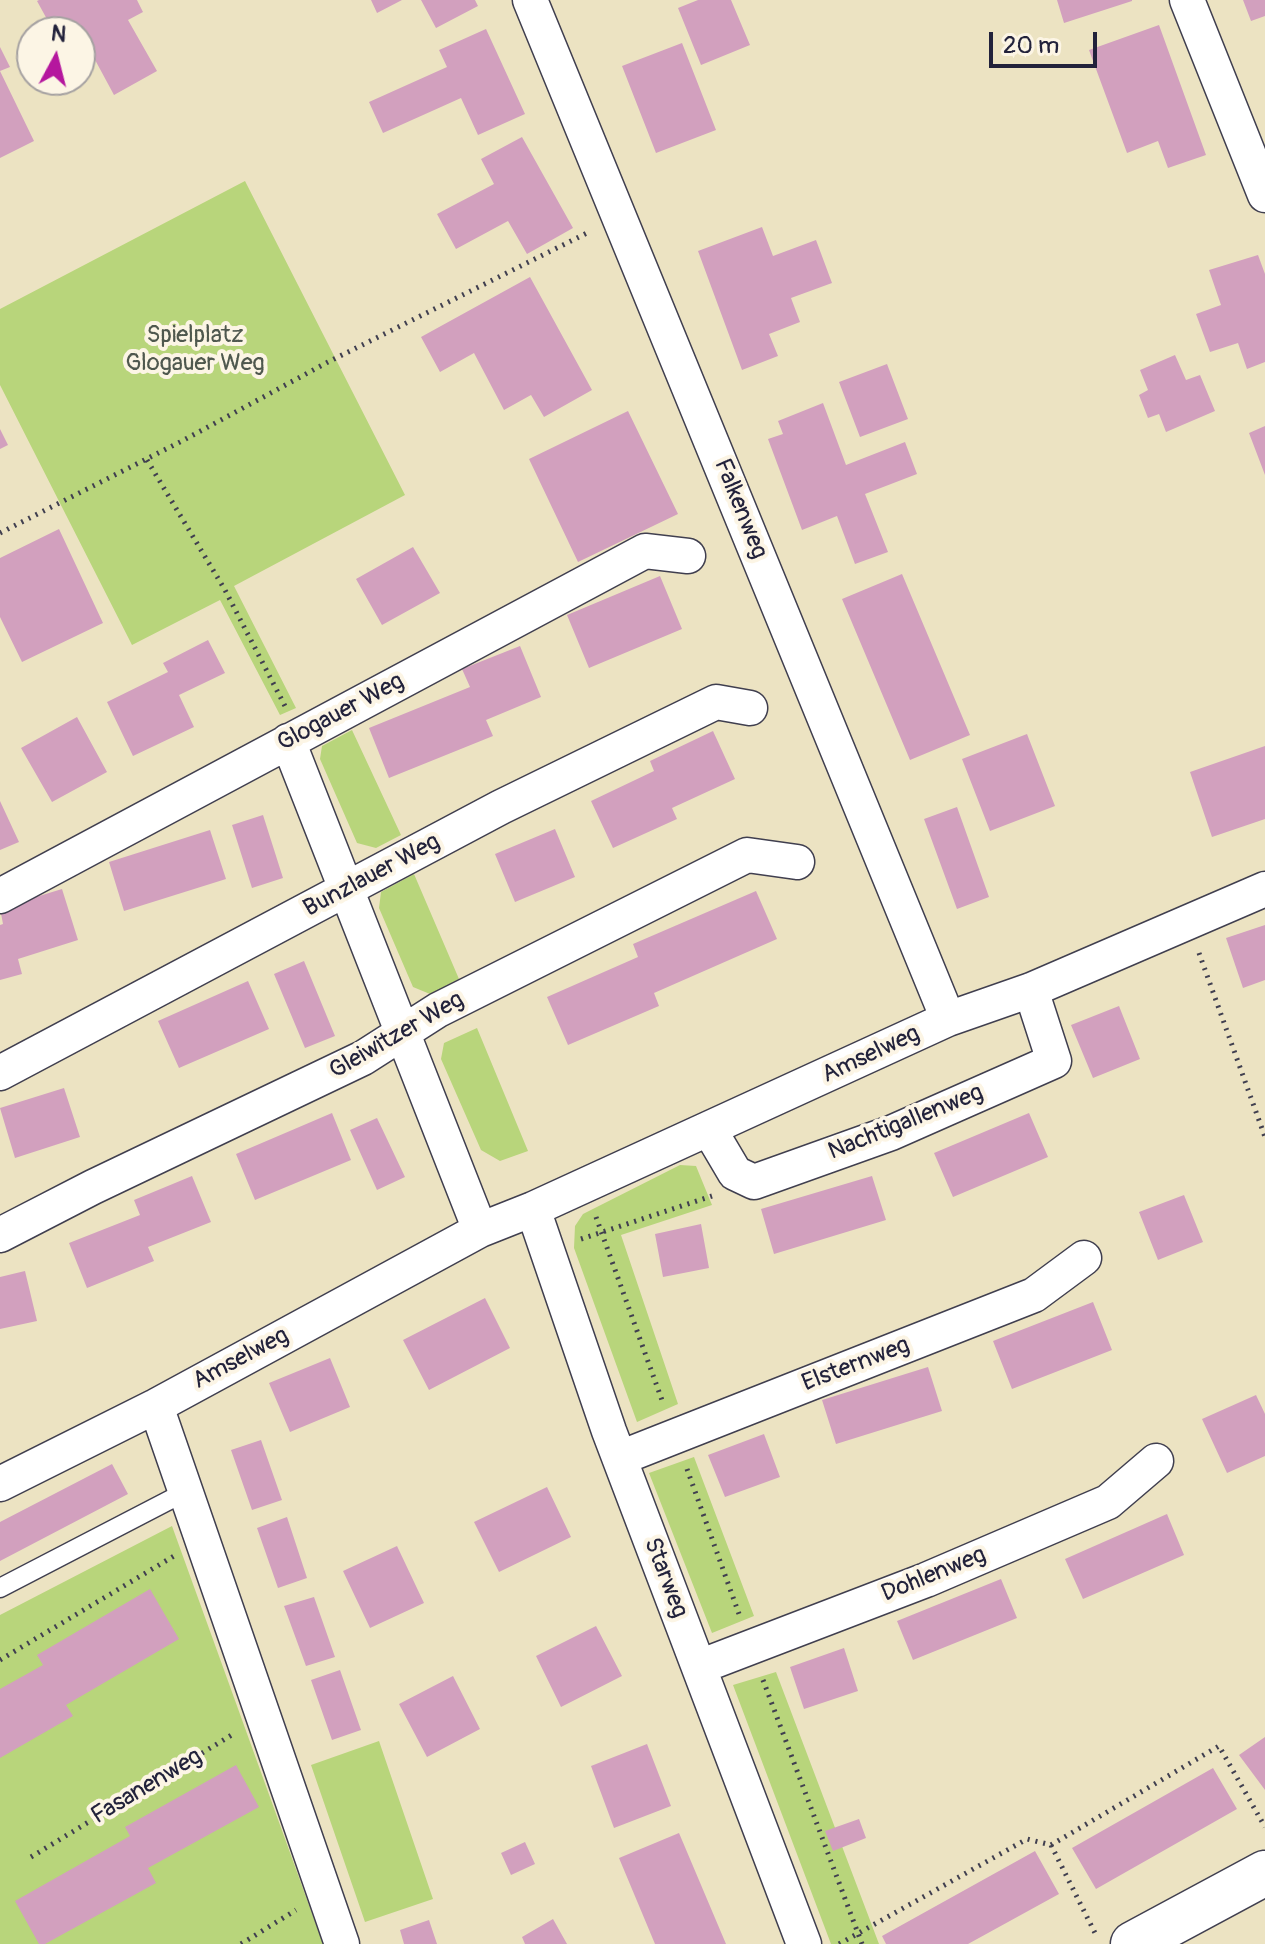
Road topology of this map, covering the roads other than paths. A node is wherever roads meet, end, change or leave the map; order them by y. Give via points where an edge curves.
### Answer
1 (530, 0) edge
2 (1187, 0) edge
3 (1265, 195) edge
4 (688, 556) dead end
5 (750, 708) dead end
6 (288, 741) junction
7 (797, 862) dead end
8 (1265, 889) edge
9 (347, 890) junction
10 (0, 896) edge
11 (1031, 990) junction
12 (948, 1019) junction
13 (403, 1034) junction
14 (0, 1073) edge
15 (709, 1129) junction
16 (533, 1209) junction
17 (480, 1230) junction
18 (0, 1235) edge
19 (1084, 1258) dead end
20 (156, 1406) junction
21 (620, 1458) junction
22 (1156, 1461) dead end
23 (0, 1484) edge
24 (185, 1492) junction
25 (0, 1588) edge
26 (699, 1667) junction
27 (1265, 1873) edge
28 (342, 1944) edge
29 (804, 1944) edge
30 (1133, 1944) edge

1 - 12 street, Falkenweg
2 - 3 street
4 - 6 street, Glogauer Weg via 645,551
5 - 9 street, Bunzlauer Weg via 716,702 501,807
6 - 9 street
6 - 10 street, Glogauer Weg
7 - 13 street, Gleiwitzer Weg via 747,855 438,1010
8 - 11 street, Amselweg
9 - 13 street
9 - 14 street, Bunzlauer Weg
11 - 12 street, Amselweg
11 - 15 street, Nachtigallenweg via 1054,1061 891,1133 754,1182 735,1173
12 - 15 street, Amselweg
13 - 17 street
13 - 18 street, Gleiwitzer Weg
15 - 16 street, Amselweg
16 - 17 street, Amselweg
16 - 21 street, Starweg
17 - 20 street, Amselweg
19 - 21 street, Elsternweg via 1034,1295
20 - 23 street, Amselweg
20 - 24 street
21 - 26 street, Starweg
22 - 26 street, Dohlenweg via 1108,1502 926,1580
24 - 25 lane
24 - 28 street
26 - 29 street, Starweg
27 - 30 street

